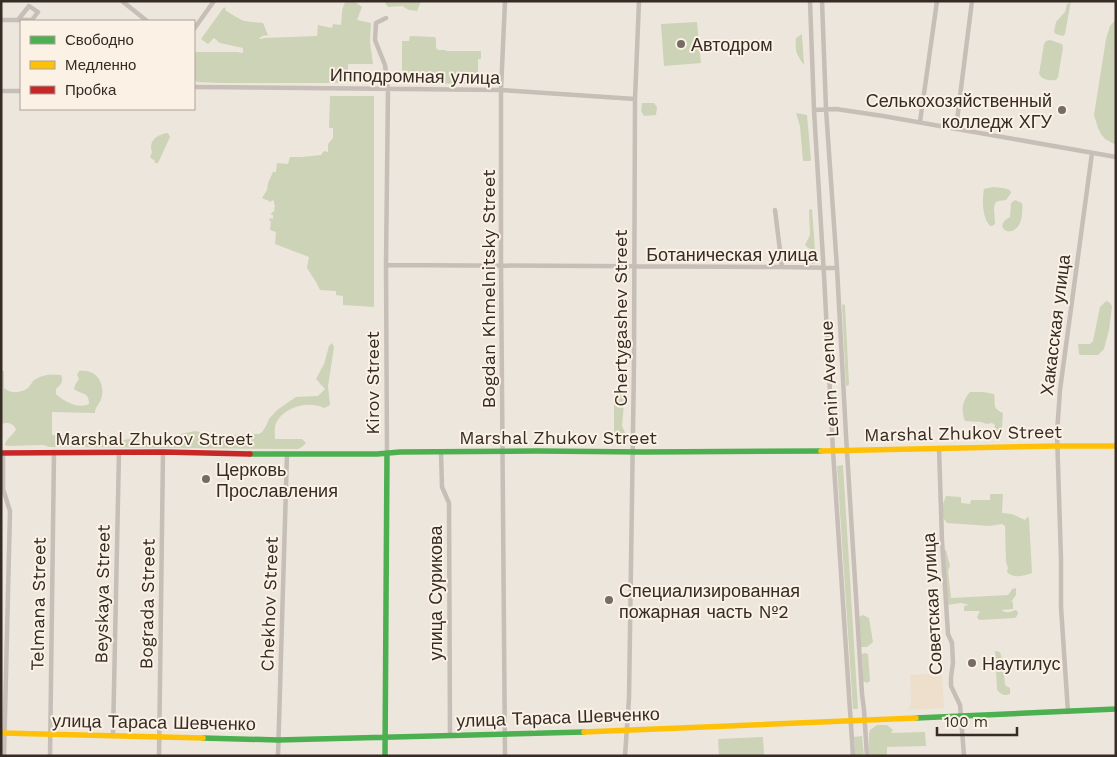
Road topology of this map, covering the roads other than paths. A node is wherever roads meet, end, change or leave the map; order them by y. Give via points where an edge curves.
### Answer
1 (122, 1) edge
2 (214, 1) edge
3 (505, 1) edge
4 (639, 1) edge
5 (810, 1) edge
6 (822, 1) edge
7 (937, 1) edge
8 (972, 1) edge
9 (386, 18) dead end
10 (1, 20) edge
11 (18, 20) dead end
12 (146, 20) edge
13 (195, 28) edge
14 (195, 87) edge
15 (388, 89) junction
16 (501, 90) junction
17 (1, 91) edge
18 (20, 91) edge
19 (635, 99) junction
20 (826, 109) junction
21 (814, 110) junction
22 (920, 122) junction
23 (956, 128) junction
24 (1092, 153) junction
25 (1116, 157) edge
26 (775, 210) dead end
27 (386, 265) junction
28 (501, 266) junction
29 (634, 267) junction
30 (782, 267) junction
31 (824, 268) junction
32 (837, 268) junction
33 (1057, 446) junction
34 (1116, 446) edge
35 (939, 448) junction
36 (847, 450) junction
37 (833, 451) junction
38 (54, 452) junction
39 (119, 452) junction
40 (163, 452) junction
41 (441, 452) junction
42 (502, 452) junction
43 (632, 452) junction
44 (2, 453) edge
45 (387, 453) junction
46 (287, 454) junction
47 (1116, 709) edge
48 (1068, 712) junction
49 (961, 716) junction
50 (865, 720) junction
51 (850, 721) junction
52 (626, 730) junction
53 (3, 733) edge
54 (505, 734) junction
55 (50, 735) junction
56 (450, 735) junction
57 (113, 736) junction
58 (159, 737) junction
59 (385, 737) junction
60 (278, 740) junction
61 (4, 756) edge
62 (50, 756) edge
63 (159, 756) edge
64 (278, 756) edge
65 (385, 756) edge
66 (505, 756) edge
67 (625, 756) edge
68 (853, 756) edge
69 (867, 756) edge
70 (964, 756) edge

1 - 12 street
2 - 13 street
3 - 16 street, Bogdan Khmelnitsky Street
4 - 19 street, Chertygashev Street
5 - 21 street, Lenin Avenue
6 - 20 street, Lenin Avenue
7 - 22 street
8 - 23 street
9 - 15 street, Kirov Street via 376,23 375,40 385,65
10 - 11 street
14 - 15 street, Ипподромная улица
15 - 16 street, Ипподромная улица
15 - 27 street, Kirov Street
16 - 19 street, Ипподромная улица
16 - 28 street, Bogdan Khmelnitsky Street
17 - 18 street
19 - 29 street, Chertygashev Street
20 - 21 street
20 - 22 street
20 - 32 street, Lenin Avenue
21 - 31 street, Lenin Avenue
22 - 23 street
23 - 24 street
24 - 25 street
24 - 33 street, Хакасская улица via 1060,390
26 - 30 street
27 - 28 street, Ботаническая улица
27 - 45 street, Kirov Street
28 - 29 street, Ботаническая улица
28 - 42 street, Bogdan Khmelnitsky Street
29 - 30 street, Ботаническая улица
29 - 43 street, Chertygashev Street
30 - 31 street, Ботаническая улица
31 - 32 street, Ботаническая улица
31 - 37 street, Lenin Avenue
32 - 36 street, Lenin Avenue
33 - 34 main road, Marshal Zhukov Street
33 - 35 main road, Marshal Zhukov Street
33 - 48 street, Хакасская улица via 1061,607
35 - 36 main road, Marshal Zhukov Street
35 - 49 street, Советская улица via 948,634 953,663 950,677
36 - 37 main road, Marshal Zhukov Street
36 - 50 street, Lenin Avenue
37 - 43 main road, Marshal Zhukov Street
37 - 51 street, Lenin Avenue
38 - 39 main road, Marshal Zhukov Street
38 - 44 main road, Marshal Zhukov Street
38 - 55 street, Telmana Street
39 - 40 main road, Marshal Zhukov Street
39 - 57 street, Beyskaya Street
40 - 46 main road, Marshal Zhukov Street
40 - 58 street, Bograda Street
41 - 42 main road, Marshal Zhukov Street
41 - 45 main road, Marshal Zhukov Street
41 - 56 street, улица Сурикова via 442,487 449,503
42 - 43 main road, Marshal Zhukov Street
42 - 54 street, Bogdan Khmelnitsky Street
43 - 52 street, Chertygashev Street
44 - 53 street via 3,489 10,511
45 - 46 main road, Marshal Zhukov Street
45 - 59 main road, Kirov Street
46 - 60 street, Chekhov Street
47 - 48 main road, улица Тараса Шевченко
48 - 49 main road, улица Тараса Шевченко
49 - 50 main road, улица Тараса Шевченко
49 - 70 street, Советская улица
50 - 51 main road, улица Тараса Шевченко
50 - 69 street, Lenin Avenue
51 - 52 main road, улица Тараса Шевченко
51 - 68 street, Lenin Avenue
52 - 54 main road, улица Тараса Шевченко
52 - 67 street, Chertygashev Street
53 - 55 main road, улица Тараса Шевченко
53 - 61 street
54 - 56 main road, улица Тараса Шевченко
54 - 66 street, Bogdan Khmelnitsky Street
55 - 57 main road, улица Тараса Шевченко
55 - 62 street, Telmana Street
56 - 59 main road, улица Тараса Шевченко
57 - 58 main road, улица Тараса Шевченко
58 - 60 main road, улица Тараса Шевченко
58 - 63 street, Bograda Street
59 - 60 main road, улица Тараса Шевченко
59 - 65 main road, Kirov Street
60 - 64 street, Chekhov Street

